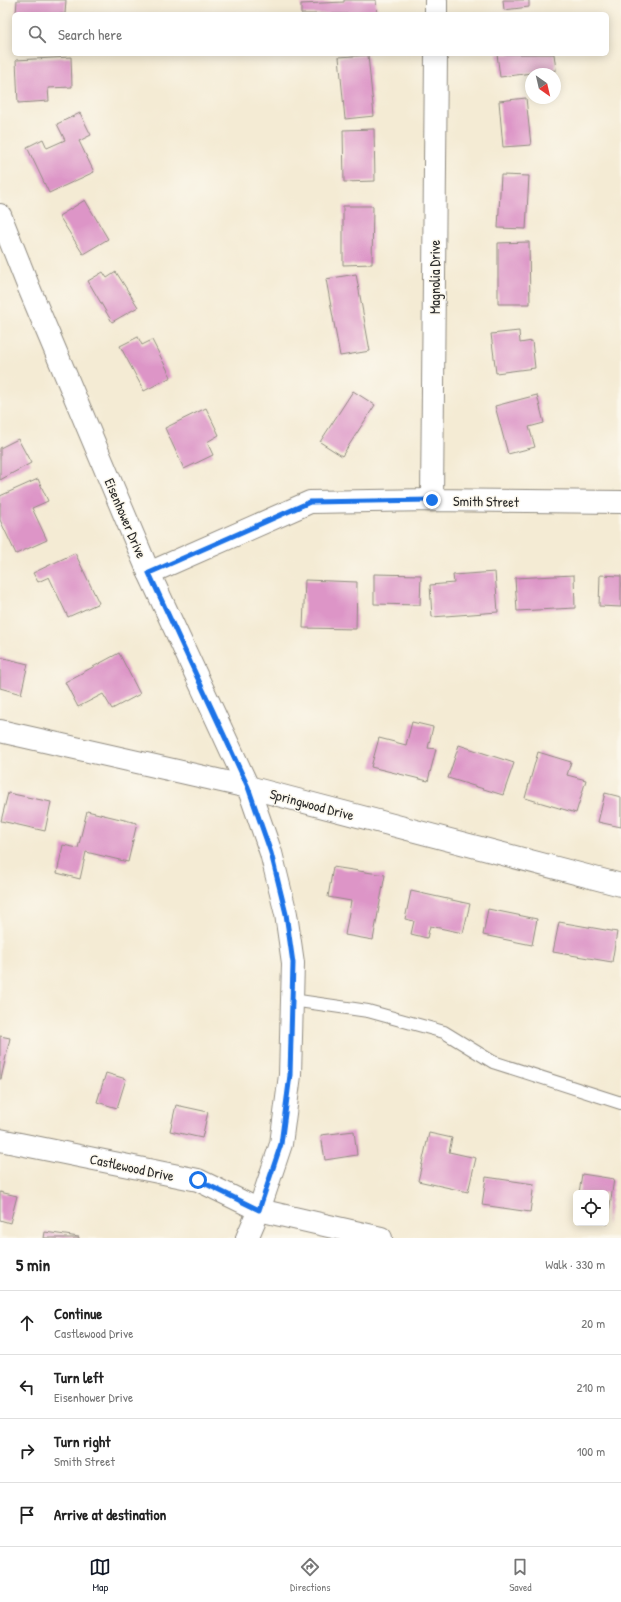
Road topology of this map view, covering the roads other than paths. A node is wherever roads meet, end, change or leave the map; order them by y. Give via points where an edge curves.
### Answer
1 (436, 0) edge
2 (436, 12) edge
3 (436, 56) edge
4 (0, 215) edge
5 (432, 500) junction
6 (621, 502) edge
7 (149, 573) junction
8 (0, 731) edge
9 (248, 787) junction
10 (621, 885) edge
11 (292, 1000) junction
12 (621, 1102) edge
13 (0, 1140) edge
14 (259, 1210) junction
15 (247, 1238) edge
16 (381, 1238) edge

1 - 2 street
3 - 5 street, Magnolia Drive
4 - 7 street, Eisenhower Drive
5 - 6 street, Smith Street
5 - 7 street, Smith Street via 310,502
7 - 9 street, Eisenhower Drive
8 - 9 street, Springwood Drive
9 - 10 street, Springwood Drive
9 - 11 street, Eisenhower Drive via 271,853 286,914 293,963
11 - 12 lane via 368,1011 444,1032 493,1062
11 - 14 street, Eisenhower Drive via 290,1075 281,1144
13 - 14 street, Castlewood Drive via 198,1180
14 - 15 street, Eisenhower Drive
14 - 16 street, Castlewood Drive

